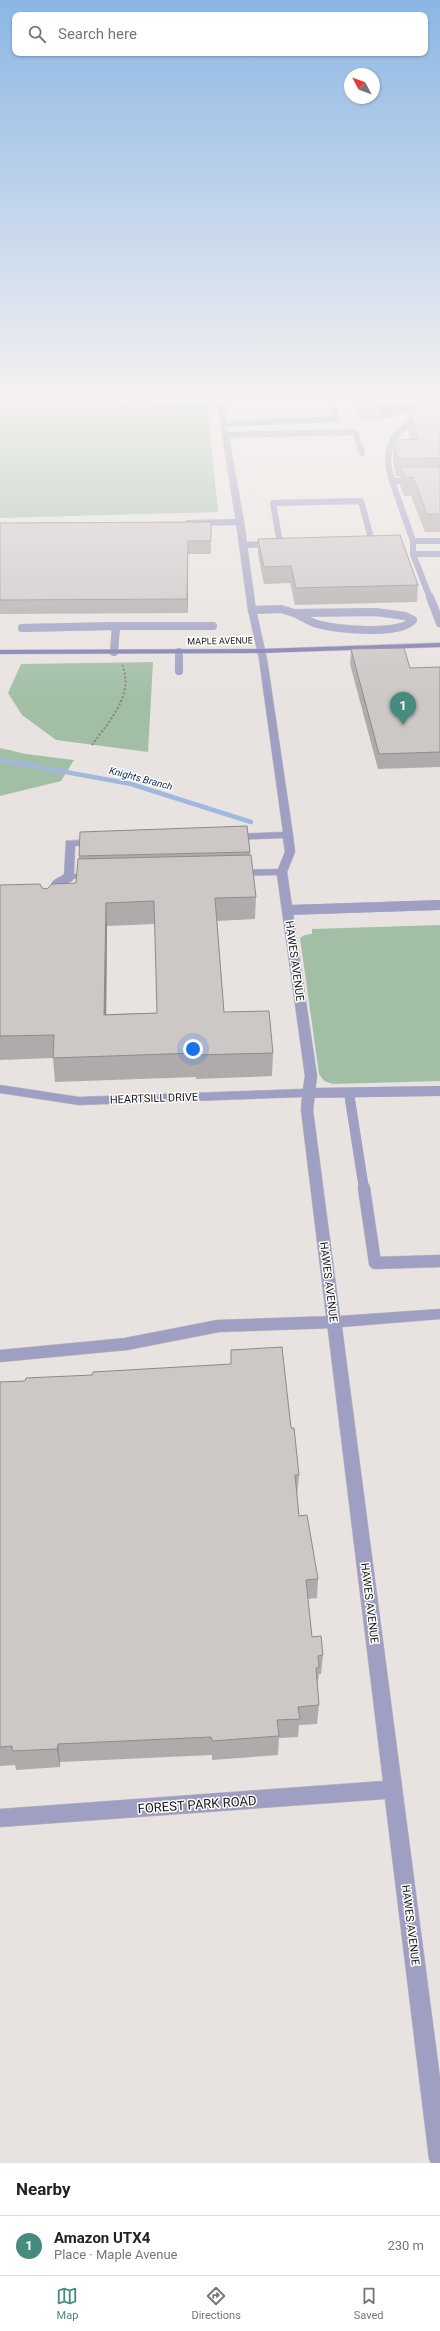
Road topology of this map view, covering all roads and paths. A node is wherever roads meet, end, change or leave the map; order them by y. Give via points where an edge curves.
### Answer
1 (236, 497) edge
2 (397, 497) edge
3 (240, 522) junction
4 (181, 523) edge
5 (440, 541) edge
6 (413, 542) junction
7 (357, 543) edge
8 (280, 544) junction
9 (288, 544) edge
10 (243, 545) junction
11 (414, 554) junction
12 (440, 554) edge
13 (252, 610) junction
14 (292, 613) junction
15 (440, 623) edge
16 (116, 626) junction
17 (214, 626) dead end
18 (22, 628) dead end
19 (440, 645) edge
20 (260, 651) junction
21 (0, 652) edge
22 (114, 652) junction
23 (179, 652) junction
24 (179, 671) dead end
25 (92, 745) dead end
26 (288, 835) junction
27 (218, 837) edge
28 (109, 841) edge
29 (282, 872) junction
30 (227, 873) edge
31 (69, 876) junction
32 (100, 876) edge
33 (48, 897) edge
34 (440, 905) edge
35 (288, 910) junction
36 (0, 1089) edge
37 (440, 1090) edge
38 (309, 1093) junction
39 (350, 1093) junction
40 (440, 1261) edge
41 (440, 1314) edge
42 (334, 1322) junction
43 (0, 1356) edge
44 (394, 1789) junction
45 (0, 1818) edge
46 (440, 2159) edge

1 - 3 street
2 - 6 lane
3 - 4 lane
3 - 10 street
5 - 6 lane
6 - 11 lane
7 - 8 lane via 372,542 361,501 273,503
8 - 9 lane
8 - 10 lane
10 - 13 street
11 - 12 lane
11 - 15 lane
13 - 14 lane via 288,610
13 - 20 street
14 - 14 lane via 316,624 336,627 398,628 409,626 413,620 409,616 392,612
16 - 17 lane
16 - 18 lane
16 - 22 lane
19 - 20 street, MAPLE AVENUE
20 - 23 street, MAPLE AVENUE
20 - 26 street
21 - 22 street, MAPLE AVENUE
22 - 23 street, MAPLE AVENUE
22 - 25 path via 124,667 127,680 123,699
23 - 24 lane
26 - 27 street
26 - 29 street via 290,852
28 - 31 street via 70,843
29 - 30 street
29 - 35 street, HAWES AVENUE
31 - 32 street
31 - 33 lane via 57,884
34 - 35 lane
35 - 38 street, HAWES AVENUE via 311,1076
36 - 38 street, HEARTSILL DRIVE via 80,1101
37 - 39 lane
38 - 39 lane
38 - 42 street, HAWES AVENUE via 307,1110
39 - 40 lane via 375,1263
41 - 42 street
42 - 43 lane via 218,1326 126,1344
42 - 44 street, HAWES AVENUE
44 - 45 street, FOREST PARK ROAD
44 - 46 street, HAWES AVENUE

